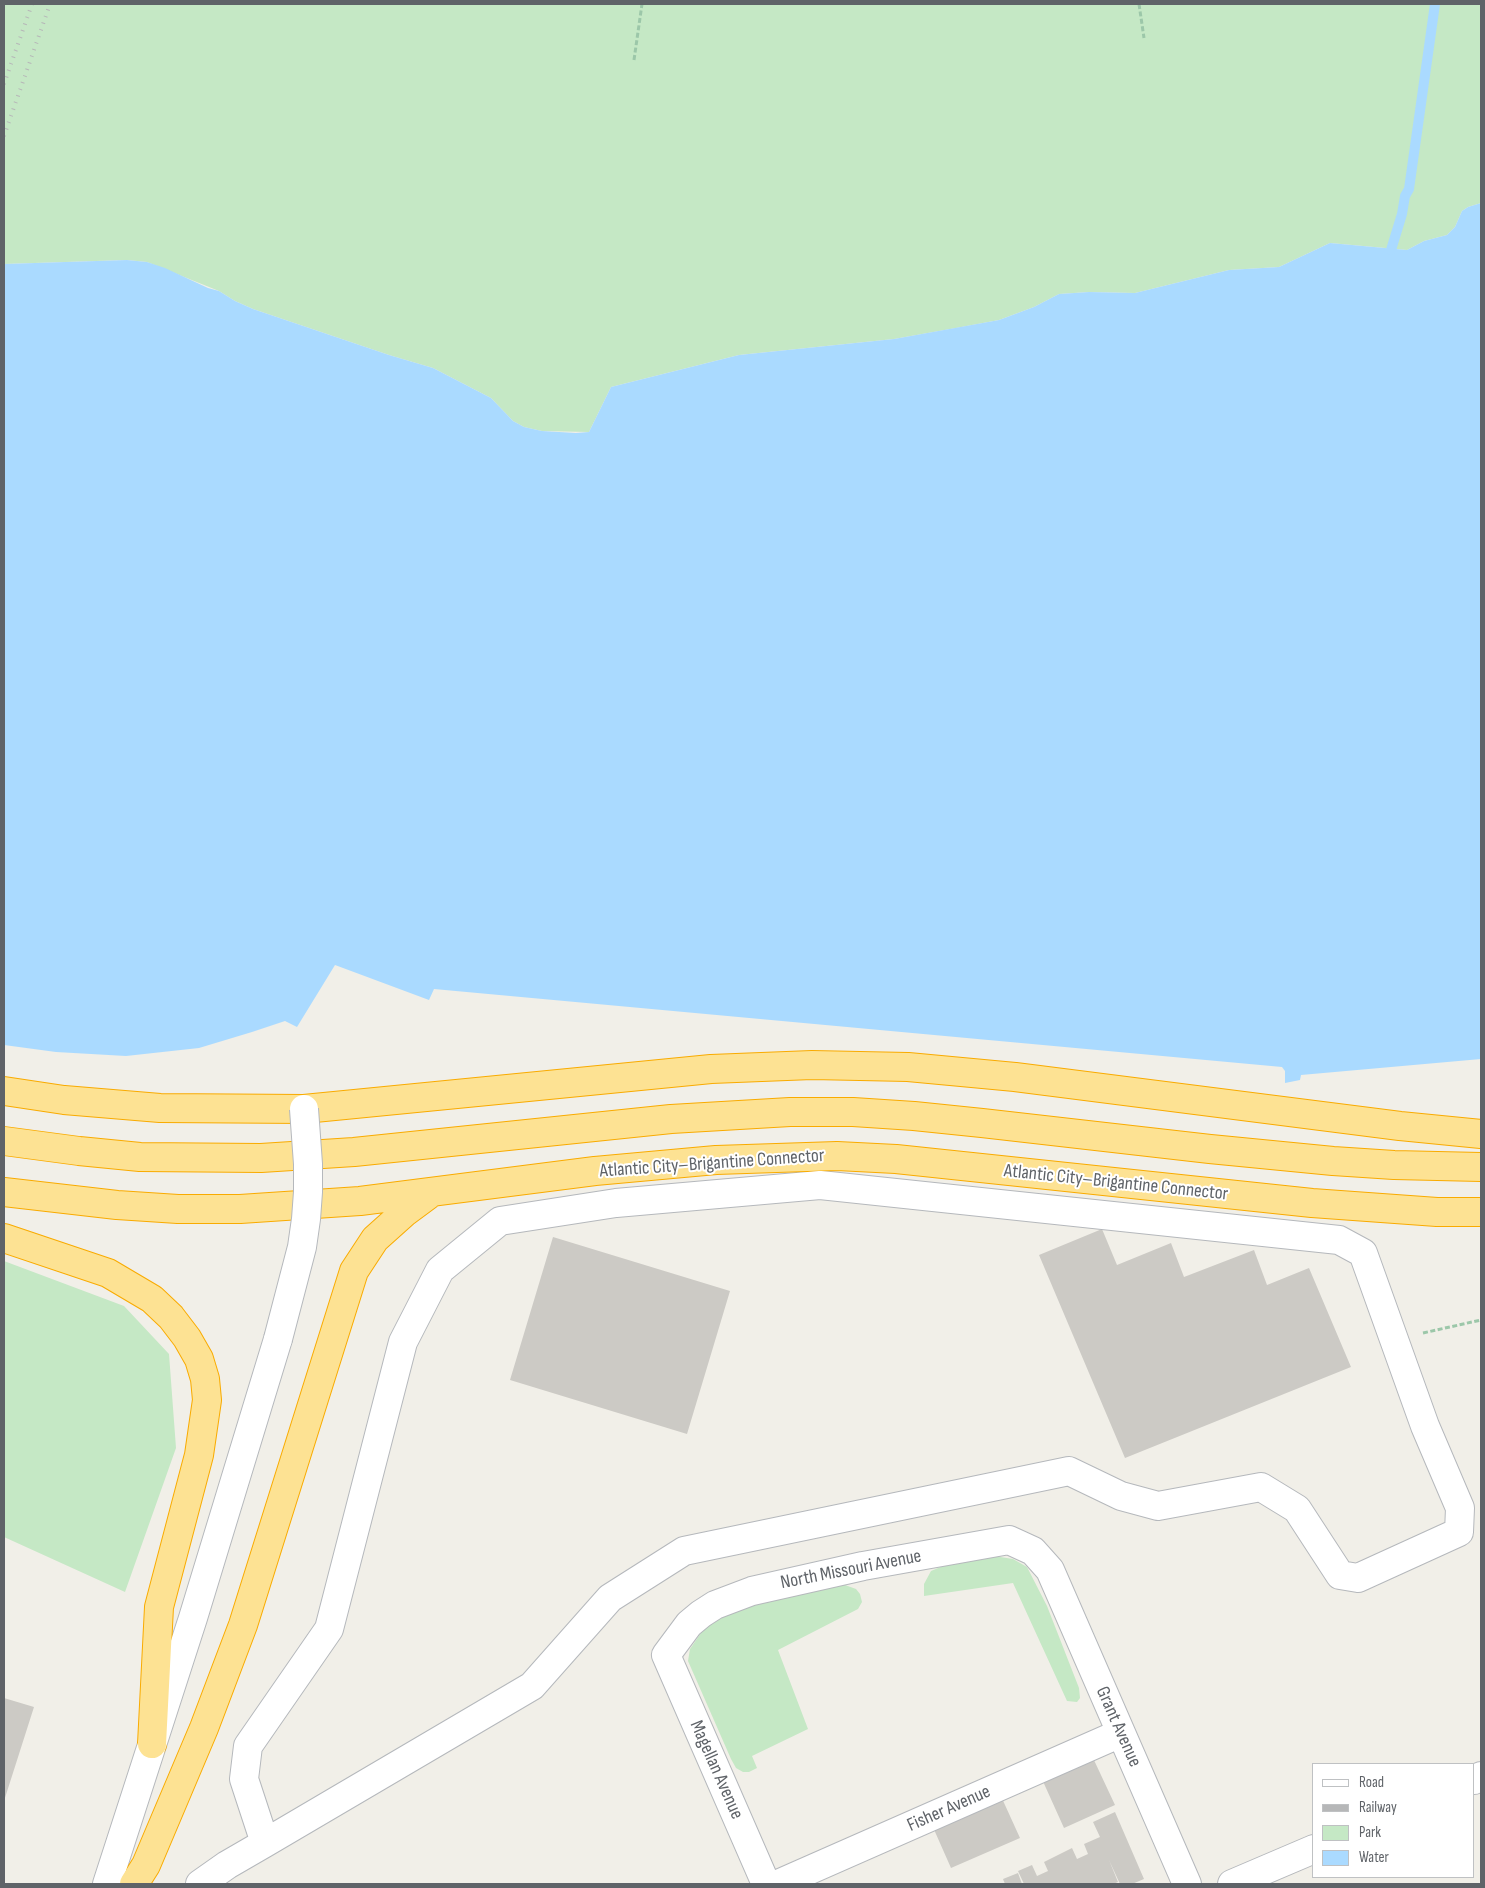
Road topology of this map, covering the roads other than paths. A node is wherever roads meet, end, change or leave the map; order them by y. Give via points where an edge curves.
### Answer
1 (4, 1091) edge
2 (304, 1109) junction
3 (1481, 1134) edge
4 (4, 1141) edge
5 (1481, 1167) edge
6 (4, 1192) edge
7 (431, 1193) junction
8 (1481, 1212) edge
9 (4, 1238) edge
10 (1050, 1570) joint
11 (666, 1655) joint
12 (1121, 1733) junction
13 (152, 1744) junction
14 (265, 1843) junction
15 (1312, 1850) edge
16 (107, 1884) edge
17 (134, 1884) edge
18 (200, 1884) edge
19 (766, 1884) edge
20 (778, 1884) edge
21 (1187, 1884) edge
22 (1232, 1884) edge

1 - 2 highway via 160,1108
2 - 3 highway via 701,1069 908,1067
2 - 13 street, bridge via 308,1192 302,1248 278,1339
4 - 5 highway via 140,1156 261,1158 354,1152 671,1119 853,1112 1333,1161 1394,1166
6 - 7 highway, Atlantic City–Brigantine Connector via 178,1209 300,1206
7 - 8 highway, Atlantic City–Brigantine Connector via 595,1171 716,1160 837,1156 896,1159 1312,1203
7 - 17 highway via 375,1240 354,1272 243,1625 158,1838
9 - 13 highway via 108,1273 152,1299 187,1338 199,1359 205,1379 207,1400 199,1454 159,1607
10 - 11 street, North Missouri Avenue via 1033,1551 1009,1540 787,1582 715,1605 689,1624
10 - 12 street, Grant Avenue
11 - 19 street, Magellan Avenue
12 - 20 street, Fisher Avenue
12 - 21 street, Grant Avenue
13 - 16 street
14 - 14 street via 532,1686 610,1598 684,1551 1069,1471 1121,1496 1158,1506 1261,1487 1297,1509 1340,1575 1358,1578 1459,1532 1460,1508 1425,1426 1363,1253 1339,1240 820,1186 616,1203 500,1221 440,1270 404,1342 329,1629 248,1746 244,1779
14 - 18 street
15 - 22 street

